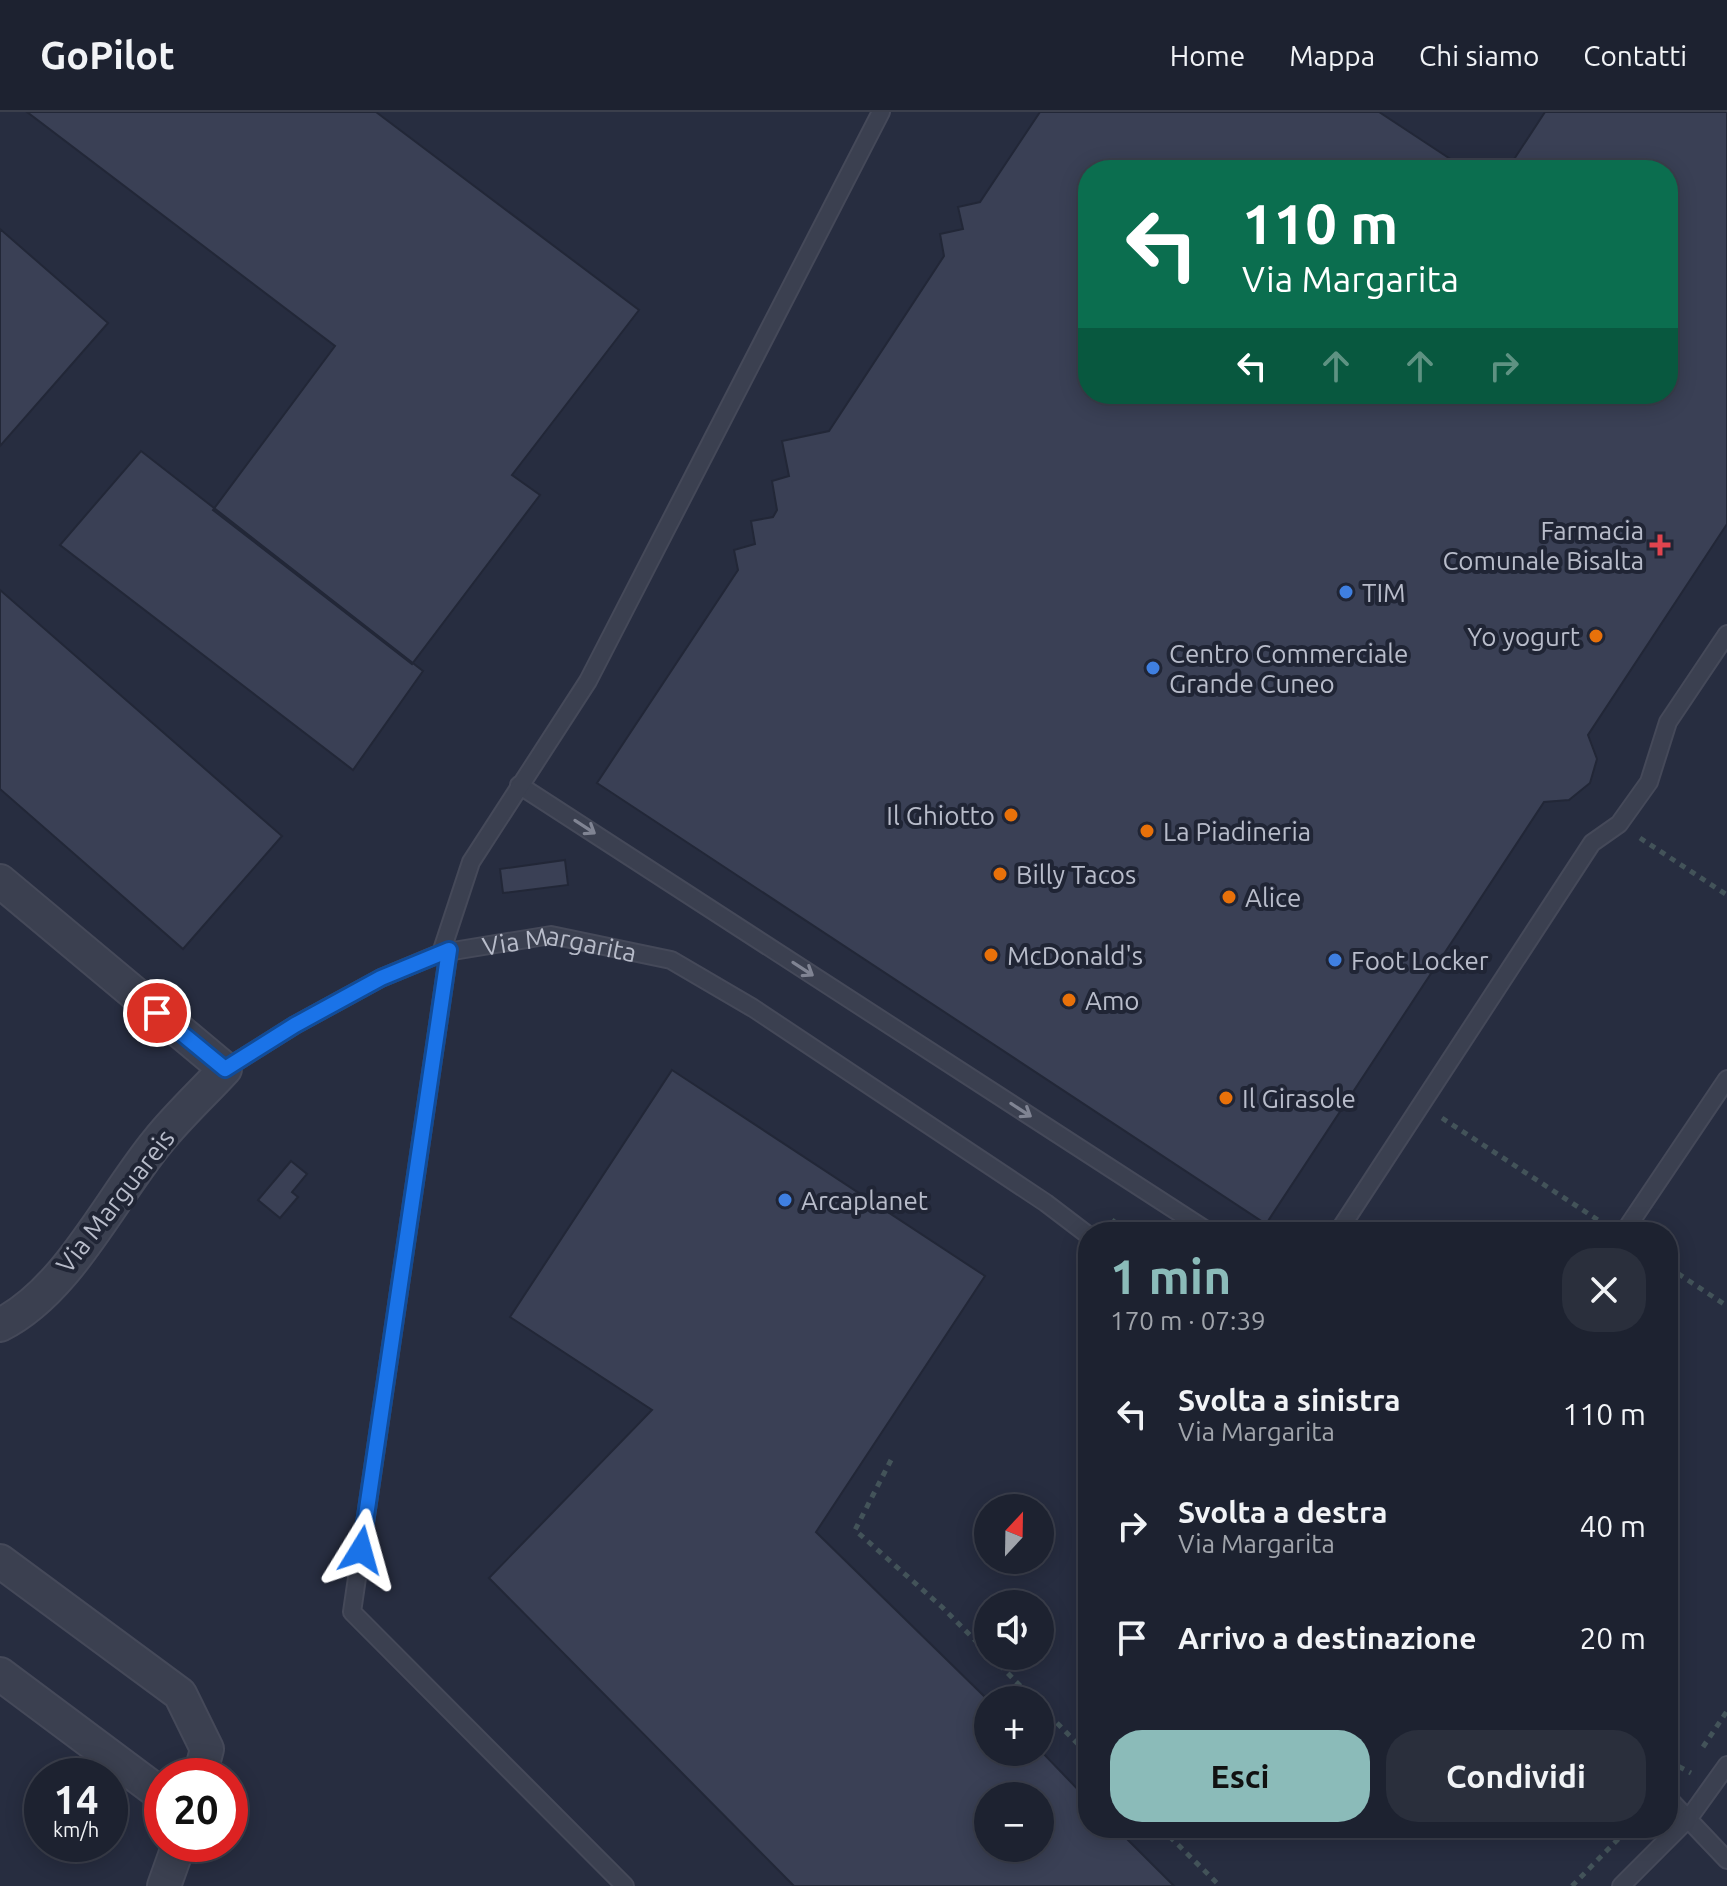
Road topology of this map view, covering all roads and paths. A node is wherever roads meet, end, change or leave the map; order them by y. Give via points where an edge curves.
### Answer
1 (881, 112) edge
2 (1727, 634) edge
3 (519, 785) junction
4 (1619, 824) junction
5 (0, 881) edge
6 (1727, 895) edge
7 (445, 951) junction
8 (225, 1069) junction
9 (1727, 1079) edge
10 (1421, 1104) junction
11 (1194, 1222) edge
12 (1344, 1222) edge
13 (1601, 1222) edge
14 (1631, 1222) edge
15 (1078, 1227) edge
16 (1678, 1274) edge
17 (1727, 1306) edge
18 (0, 1325) edge
19 (891, 1460) dead end
20 (0, 1561) edge
21 (974, 1640) edge
22 (1004, 1670) edge
23 (0, 1674) edge
24 (1020, 1686) edge
25 (1054, 1720) edge
26 (1078, 1744) edge
27 (205, 1758) edge
28 (1727, 1765) edge
29 (144, 1782) edge
30 (1678, 1808) edge
31 (1689, 1818) junction
32 (1678, 1829) edge
33 (1171, 1838) edge
34 (1619, 1838) edge
35 (1669, 1838) edge
36 (1727, 1860) edge
37 (173, 1862) edge
38 (164, 1886) edge
39 (625, 1886) edge
40 (1220, 1886) edge
41 (1572, 1886) edge
42 (1621, 1886) edge

1 - 3 lane via 588,681
2 - 4 lane via 1668,722 1649,782
3 - 7 lane via 471,862
3 -> 11 lane
4 - 6 path
4 - 10 lane via 1592,843
5 - 8 street
7 - 8 lane, Via Margarita via 381,978
7 - 15 lane, Via Margarita via 551,935 671,960 766,1016
7 - 39 lane via 352,1612
8 - 18 street, Via Marguareis via 158,1141 78,1253 30,1307
9 - 14 lane
10 - 12 lane
10 - 13 path
16 - 17 path
19 - 21 path via 855,1530
20 - 27 street via 180,1694 207,1749
22 - 24 path
23 - 29 street
25 - 26 path
28 - 31 lane
30 - 31 lane
31 - 32 lane
31 - 36 lane
33 - 40 path
34 - 41 path
35 - 42 lane
37 - 38 street

